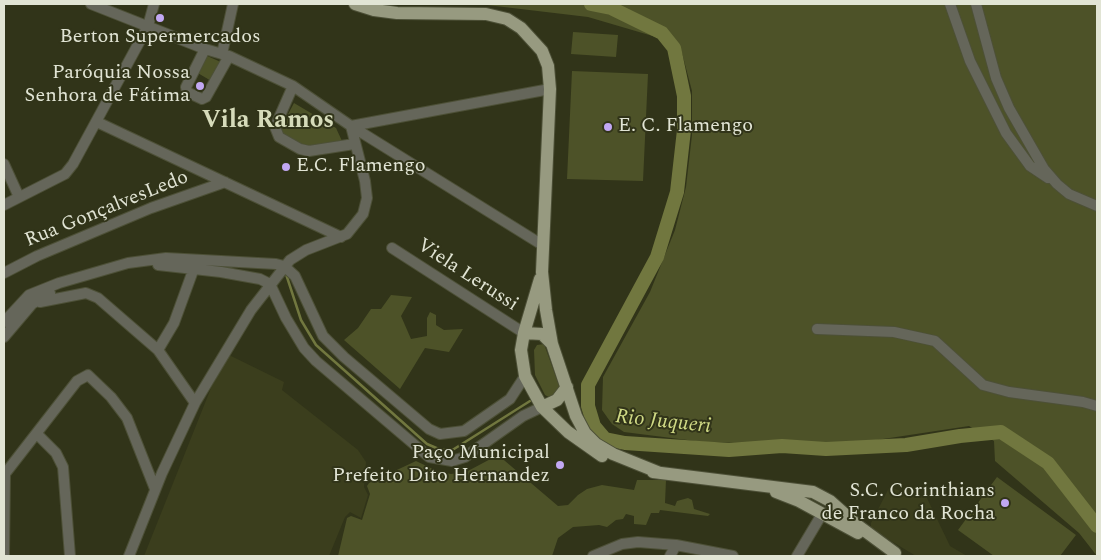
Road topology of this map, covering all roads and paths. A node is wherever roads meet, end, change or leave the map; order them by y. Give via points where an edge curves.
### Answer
1 (91, 4) edge
2 (154, 4) edge
3 (233, 4) edge
4 (355, 4) edge
5 (950, 4) edge
6 (976, 4) edge
7 (148, 26) junction
8 (205, 49) junction
9 (225, 55) junction
10 (293, 86) junction
11 (550, 89) junction
12 (97, 122) junction
13 (351, 126) junction
14 (354, 144) junction
15 (4, 164) edge
16 (225, 182) junction
17 (1057, 184) junction
18 (19, 197) junction
19 (4, 205) edge
20 (1097, 206) edge
21 (341, 236) junction
22 (544, 246) junction
23 (392, 248) dead end
24 (284, 266) junction
25 (5, 268) edge
26 (194, 268) junction
27 (542, 272) junction
28 (270, 284) junction
29 (28, 302) junction
30 (4, 322) edge
31 (817, 329) dead end
32 (524, 333) junction
33 (4, 337) edge
34 (552, 344) junction
35 (158, 350) junction
36 (525, 376) junction
37 (567, 387) junction
38 (196, 403) junction
39 (1097, 406) edge
40 (542, 407) junction
41 (37, 434) junction
42 (660, 474) junction
43 (4, 475) edge
44 (747, 484) junction
45 (155, 489) junction
46 (822, 514) junction
47 (857, 525) junction
48 (676, 545) junction
49 (898, 555) edge
50 (4, 556) edge
51 (70, 556) edge
52 (129, 556) edge
53 (593, 556) edge
54 (670, 556) edge
55 (733, 556) edge
56 (798, 556) edge

1 - 7 street
2 - 7 street
3 - 9 street
4 - 11 main road via 397,13 478,13 507,20 521,28 542,51 548,66
5 - 17 street via 970,61 1006,133 1030,166
6 - 17 street via 996,78 1009,108
7 - 8 street
7 - 12 street
8 - 9 street
8 - 9 street via 186,87 187,92 202,99 206,97
9 - 10 street
10 - 13 street
10 - 14 street via 276,127 279,137 309,151
11 - 13 street
11 - 22 main road
12 - 16 street
12 - 18 street via 65,174
13 - 14 street
13 - 22 street
14 - 21 street via 367,198 363,214 354,227
15 - 18 street
16 - 21 street
16 - 25 street, Rua GonçalvesLedo via 151,208
17 - 20 street via 1069,194
18 - 19 street
21 - 24 street via 306,250
22 - 27 main road
23 - 32 street, Viela Lerussi
24 - 28 street
24 - 29 street via 204,259 143,260 74,278
24 - 36 street via 295,276 323,336 428,429 450,435 464,431 510,399
26 - 28 street via 260,279
26 - 29 street via 162,264 134,268 68,286
26 - 35 street via 174,323
27 - 32 main road
27 - 34 main road
28 - 38 street
28 - 40 street via 304,348 429,457 452,461 465,457 523,416
29 - 30 street
29 - 33 street
29 - 35 street via 86,293 92,295
31 - 39 street via 894,332 935,341 982,385
32 - 34 main road via 542,334
32 - 36 main road via 521,350
34 - 37 main road
35 - 38 street
36 - 40 main road
37 - 40 main road via 557,400
37 - 42 main road via 576,416 585,433 596,444
38 - 45 street
40 - 42 main road via 590,449 633,470
41 - 43 street
41 - 45 street via 77,381 88,376 111,396 127,418
41 - 51 street via 56,453 63,467
42 - 44 main road
43 - 50 street
44 - 46 main road via 786,495
44 - 47 main road via 813,492 830,501
45 - 52 street
46 - 47 main road
46 - 49 main road
46 - 56 street
47 - 49 main road
48 - 53 street via 622,544
48 - 54 street
48 - 55 street

